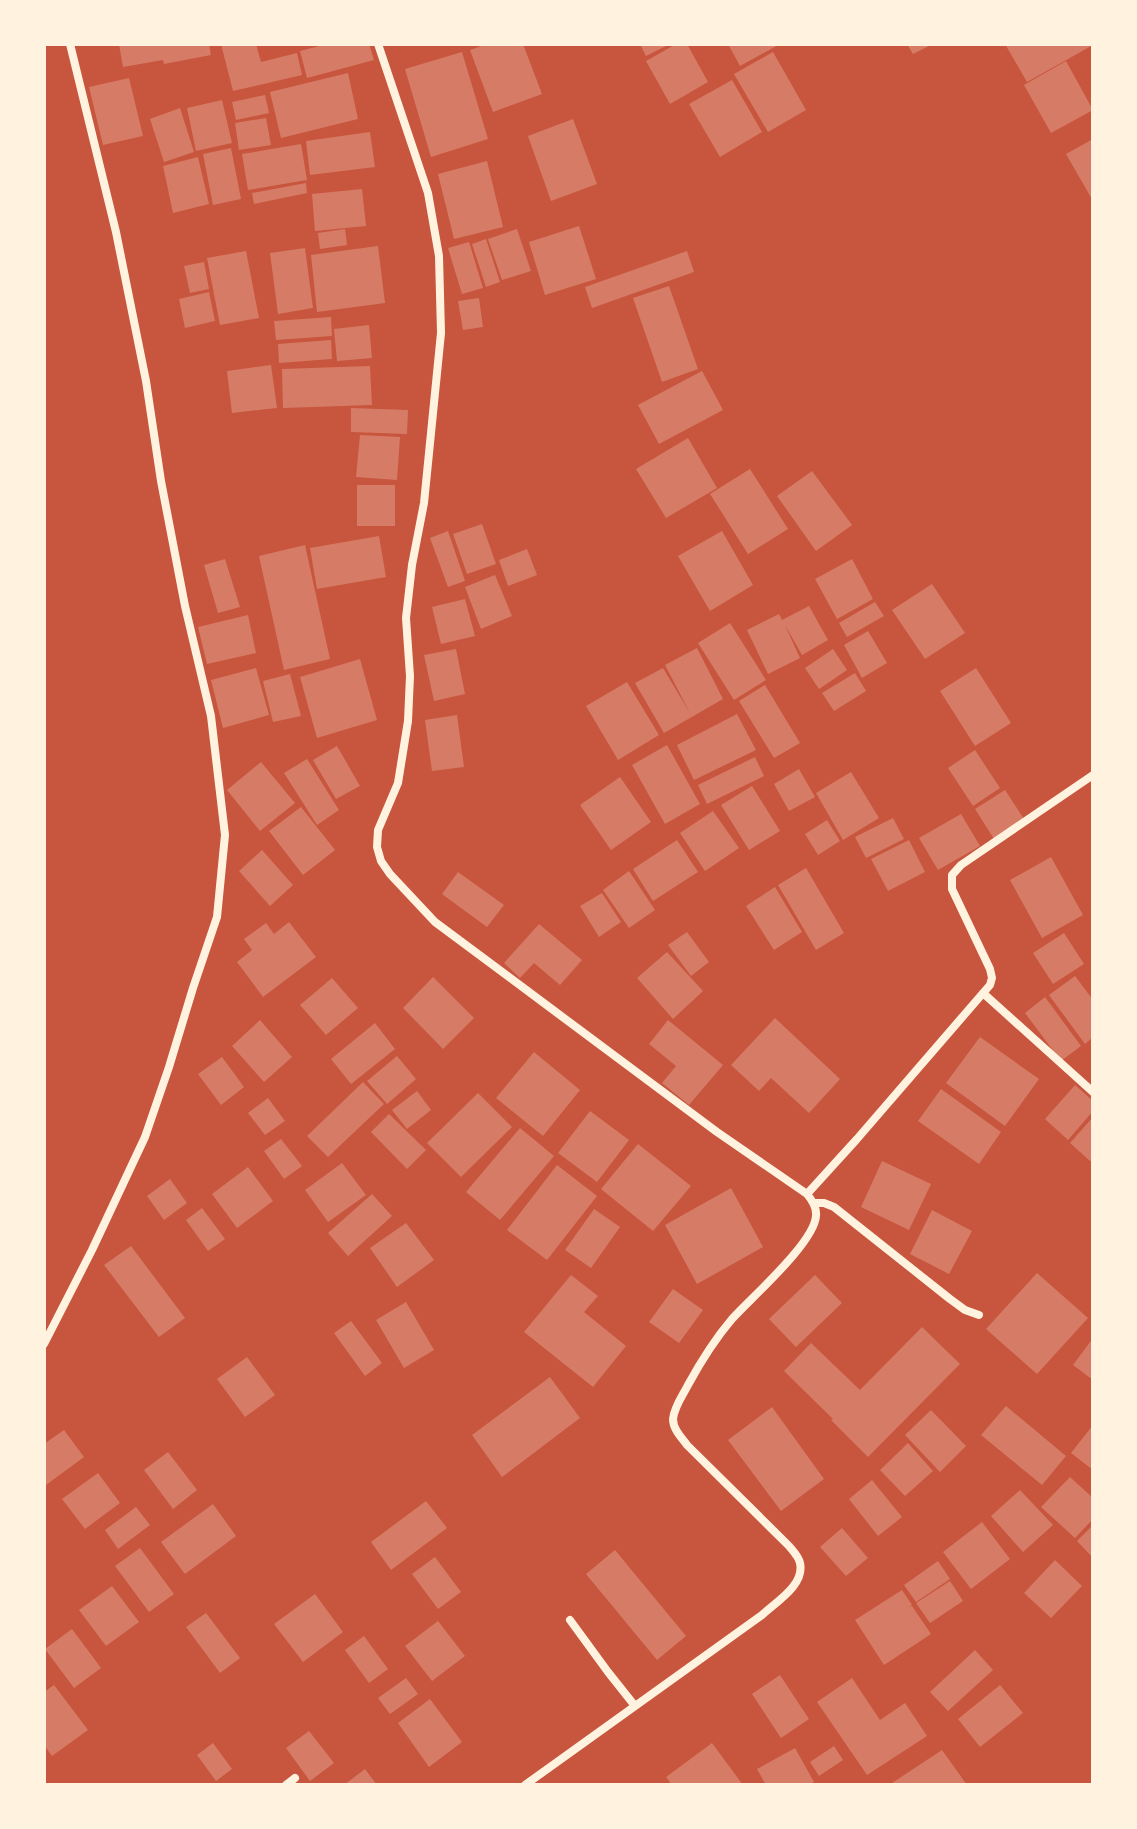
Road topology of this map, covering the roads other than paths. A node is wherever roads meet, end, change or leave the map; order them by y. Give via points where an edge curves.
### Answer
1 (70, 44) edge
2 (378, 44) edge
3 (1093, 775) edge
4 (983, 993) junction
5 (1093, 1092) edge
6 (807, 1194) junction
7 (814, 1203) junction
8 (979, 1315) dead end
9 (44, 1344) edge
10 (570, 1620) dead end
11 (635, 1706) junction
12 (295, 1778) dead end
13 (286, 1785) edge
14 (525, 1785) edge

1 - 9 street via 146,381 179,575 211,716 225,835 217,917 145,1137
2 - 6 street via 428,193 439,256 441,333 406,618 408,721 398,783 378,830 381,861 435,922
3 - 4 street via 952,875 952,889 990,969 992,978
4 - 5 street
4 - 6 street
6 - 7 street
7 - 8 street via 834,1207 950,1299
7 - 11 street via 816,1216 801,1245 731,1321 697,1370 673,1419 687,1445 789,1546 800,1561 800,1577 762,1615
10 - 11 street
11 - 14 street
12 - 13 street

